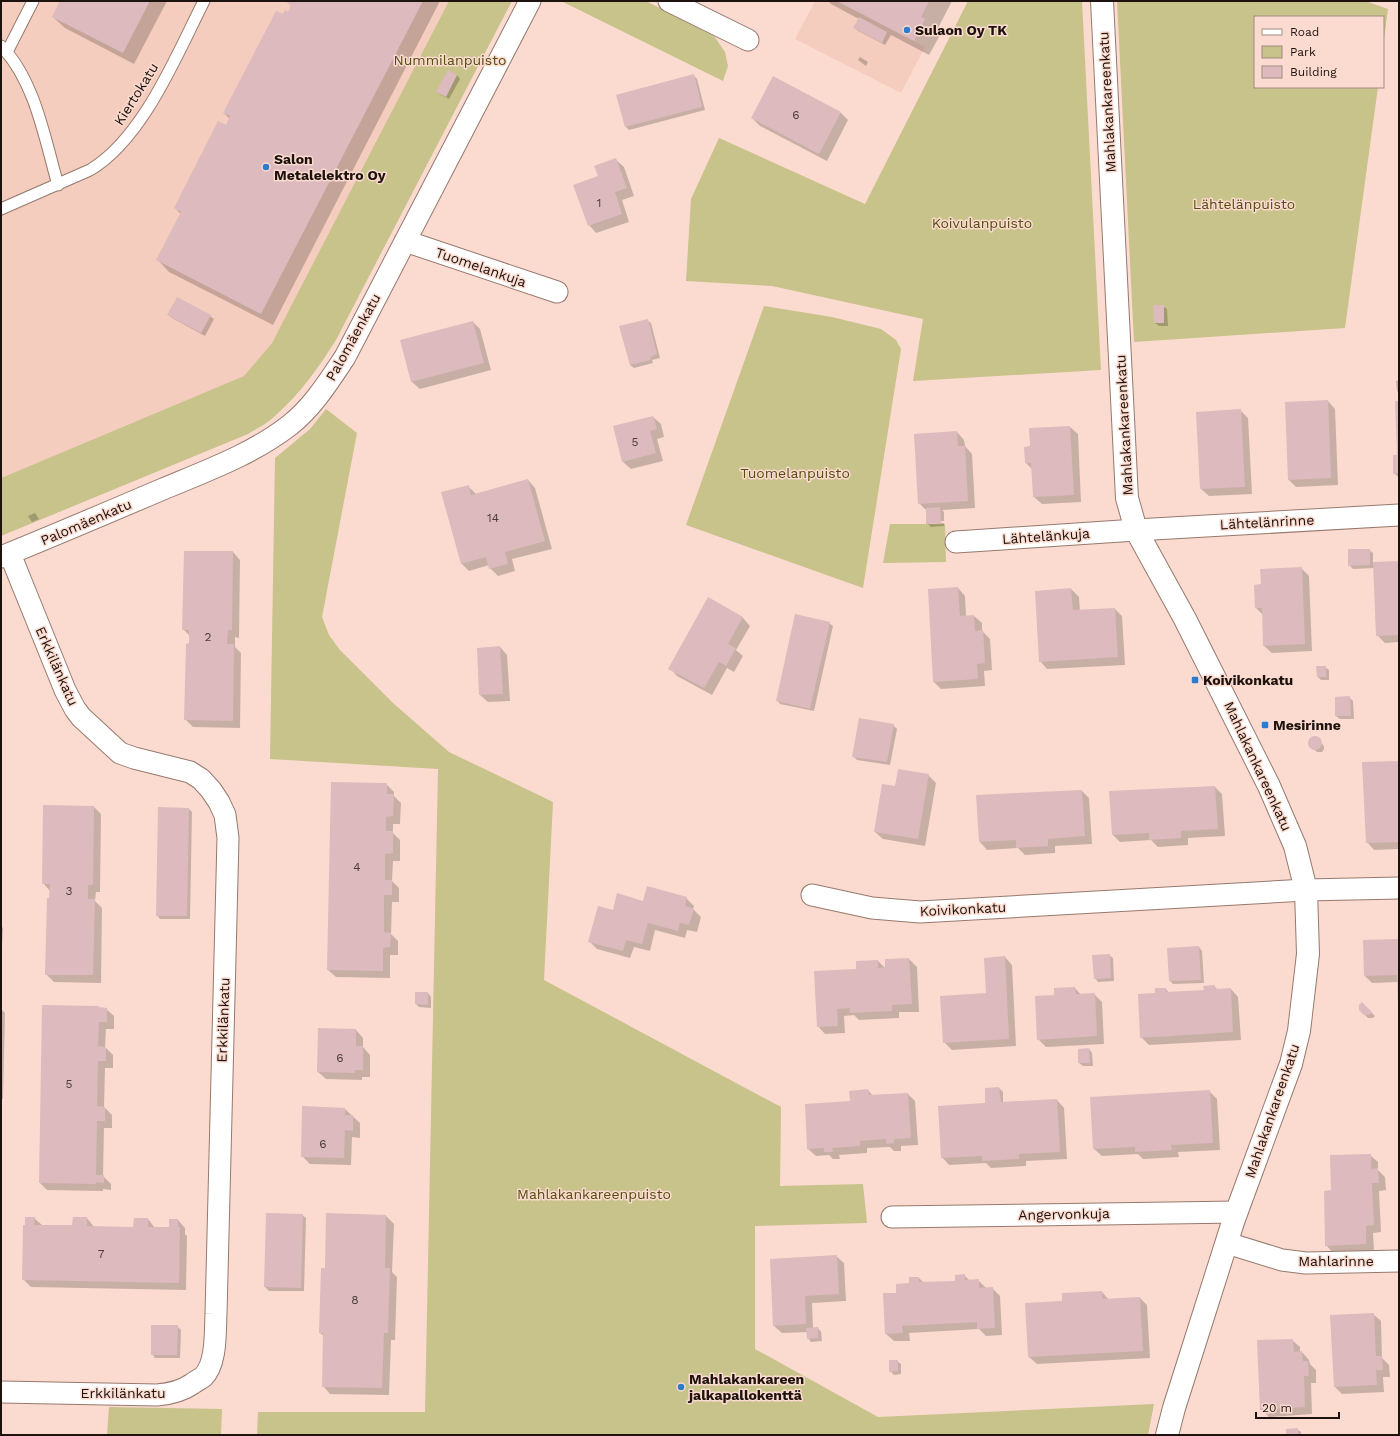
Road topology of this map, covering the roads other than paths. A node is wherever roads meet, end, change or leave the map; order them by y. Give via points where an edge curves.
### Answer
1 (33, 1) edge
2 (204, 1) edge
3 (530, 1) edge
4 (669, 1) edge
5 (1102, 1) edge
6 (748, 40) dead end
7 (4, 49) edge
8 (58, 185) junction
9 (1, 209) edge
10 (405, 241) junction
11 (557, 292) dead end
12 (1399, 515) edge
13 (1136, 530) junction
14 (956, 542) dead end
15 (6, 555) edge
16 (1399, 888) edge
17 (1306, 890) junction
18 (812, 895) dead end
19 (1237, 1212) junction
20 (892, 1216) dead end
21 (1227, 1243) junction
22 (1399, 1261) edge
23 (1, 1392) edge
24 (1167, 1435) edge

1 - 7 lane
2 - 8 lane, Kiertokatu via 164,80 123,143 102,164
3 - 10 street, Palomäenkatu
4 - 6 street
5 - 13 street, Mahlakankareenkatu via 1127,498
7 - 8 lane via 22,75 35,102
8 - 9 lane, Kiertokatu
10 - 11 street, Tuomelankuja
10 - 15 street, Palomäenkatu via 345,357 320,394 290,425 264,443 227,462
12 - 13 street, Lähtelänrinne
13 - 14 street, Lähtelänkuja
13 - 17 street, Mahlakankareenkatu via 1185,619 1269,786 1295,846
15 - 23 street, Erkkilänkatu via 65,690 81,717 120,752 190,772 201,780 219,802 225,816 228,838 216,1314 211,1362 204,1376 170,1394
16 - 17 street
17 - 18 street, Koivikonkatu via 920,912 872,908
17 - 19 street, Mahlakankareenkatu via 1308,954 1299,1031 1291,1064
19 - 20 street, Angervonkuja
19 - 21 street, Mahlakankareenkatu
21 - 22 street, Mahlarinne via 1282,1260 1306,1263
21 - 24 street, Mahlakankareenkatu

